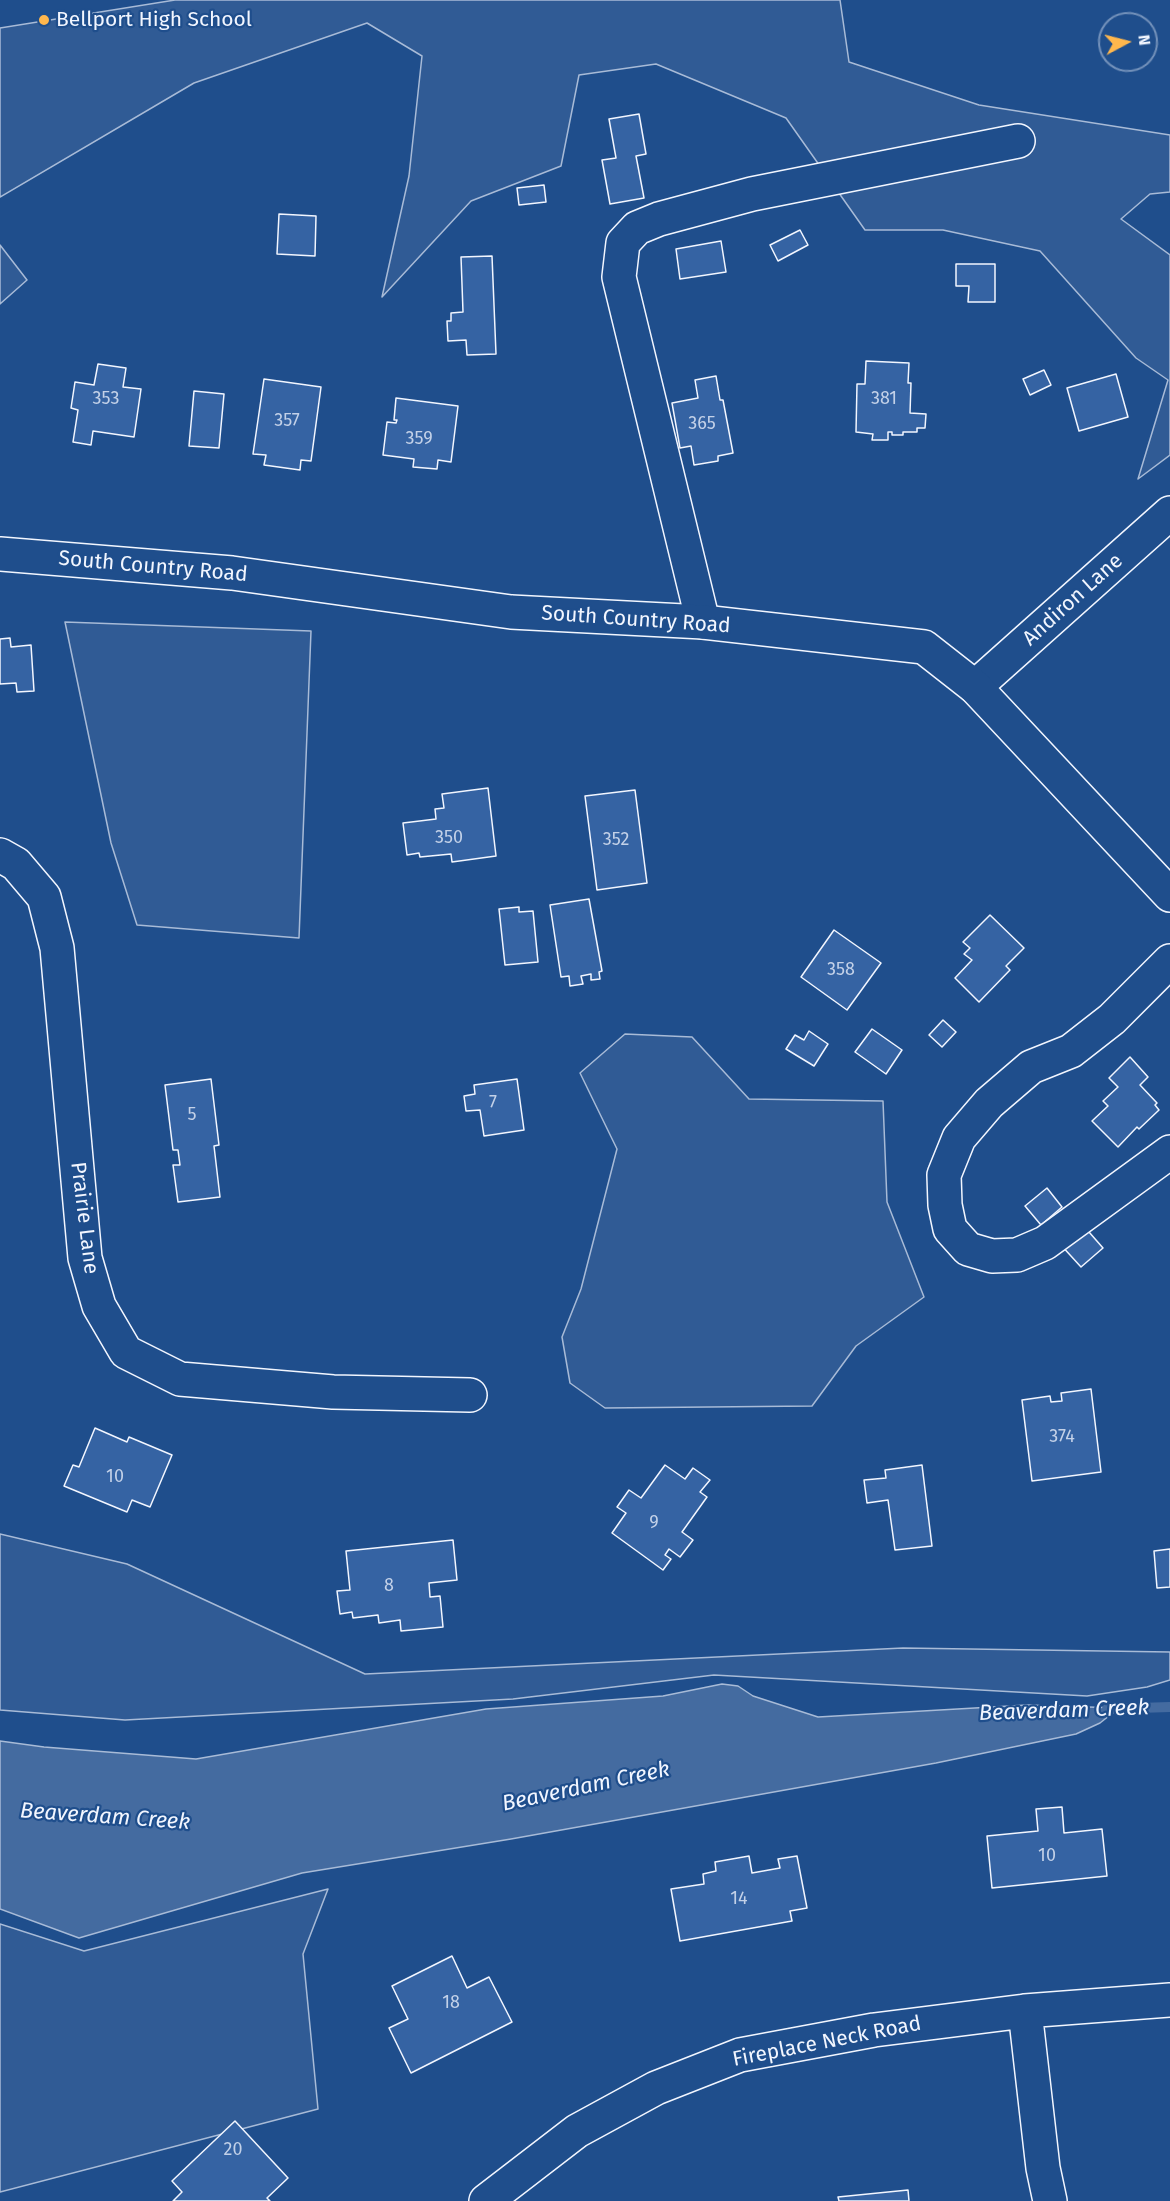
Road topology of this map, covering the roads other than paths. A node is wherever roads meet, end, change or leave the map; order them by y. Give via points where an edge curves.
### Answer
1 (1018, 141) dead end
2 (1170, 513) edge
3 (0, 554) edge
4 (703, 622) junction
5 (975, 687) junction
6 (0, 855) edge
7 (1170, 894) edge
8 (1170, 961) edge
9 (1170, 1152) edge
10 (470, 1395) dead end
11 (1170, 2000) edge
12 (1025, 2011) junction
13 (486, 2201) edge
14 (1050, 2201) edge

1 - 4 street via 752,194 659,219 637,228 623,243 619,277
2 - 5 street, Andiron Lane
3 - 4 street, South Country Road via 232,573 511,612
4 - 5 street, South Country Road via 924,647
5 - 7 street, South Country Road
6 - 10 street, Prairie Lane via 16,864 44,897 57,948 85,1258 99,1306 126,1352 180,1379 333,1392
8 - 9 street via 1112,1019 1071,1051 1030,1067 989,1103 959,1138 944,1175 950,1229 968,1250 992,1256 1017,1255 1045,1243
11 - 12 street, Fireplace Neck Road
12 - 13 street, Fireplace Neck Road via 874,2030 740,2055 656,2088 577,2131
12 - 14 street

